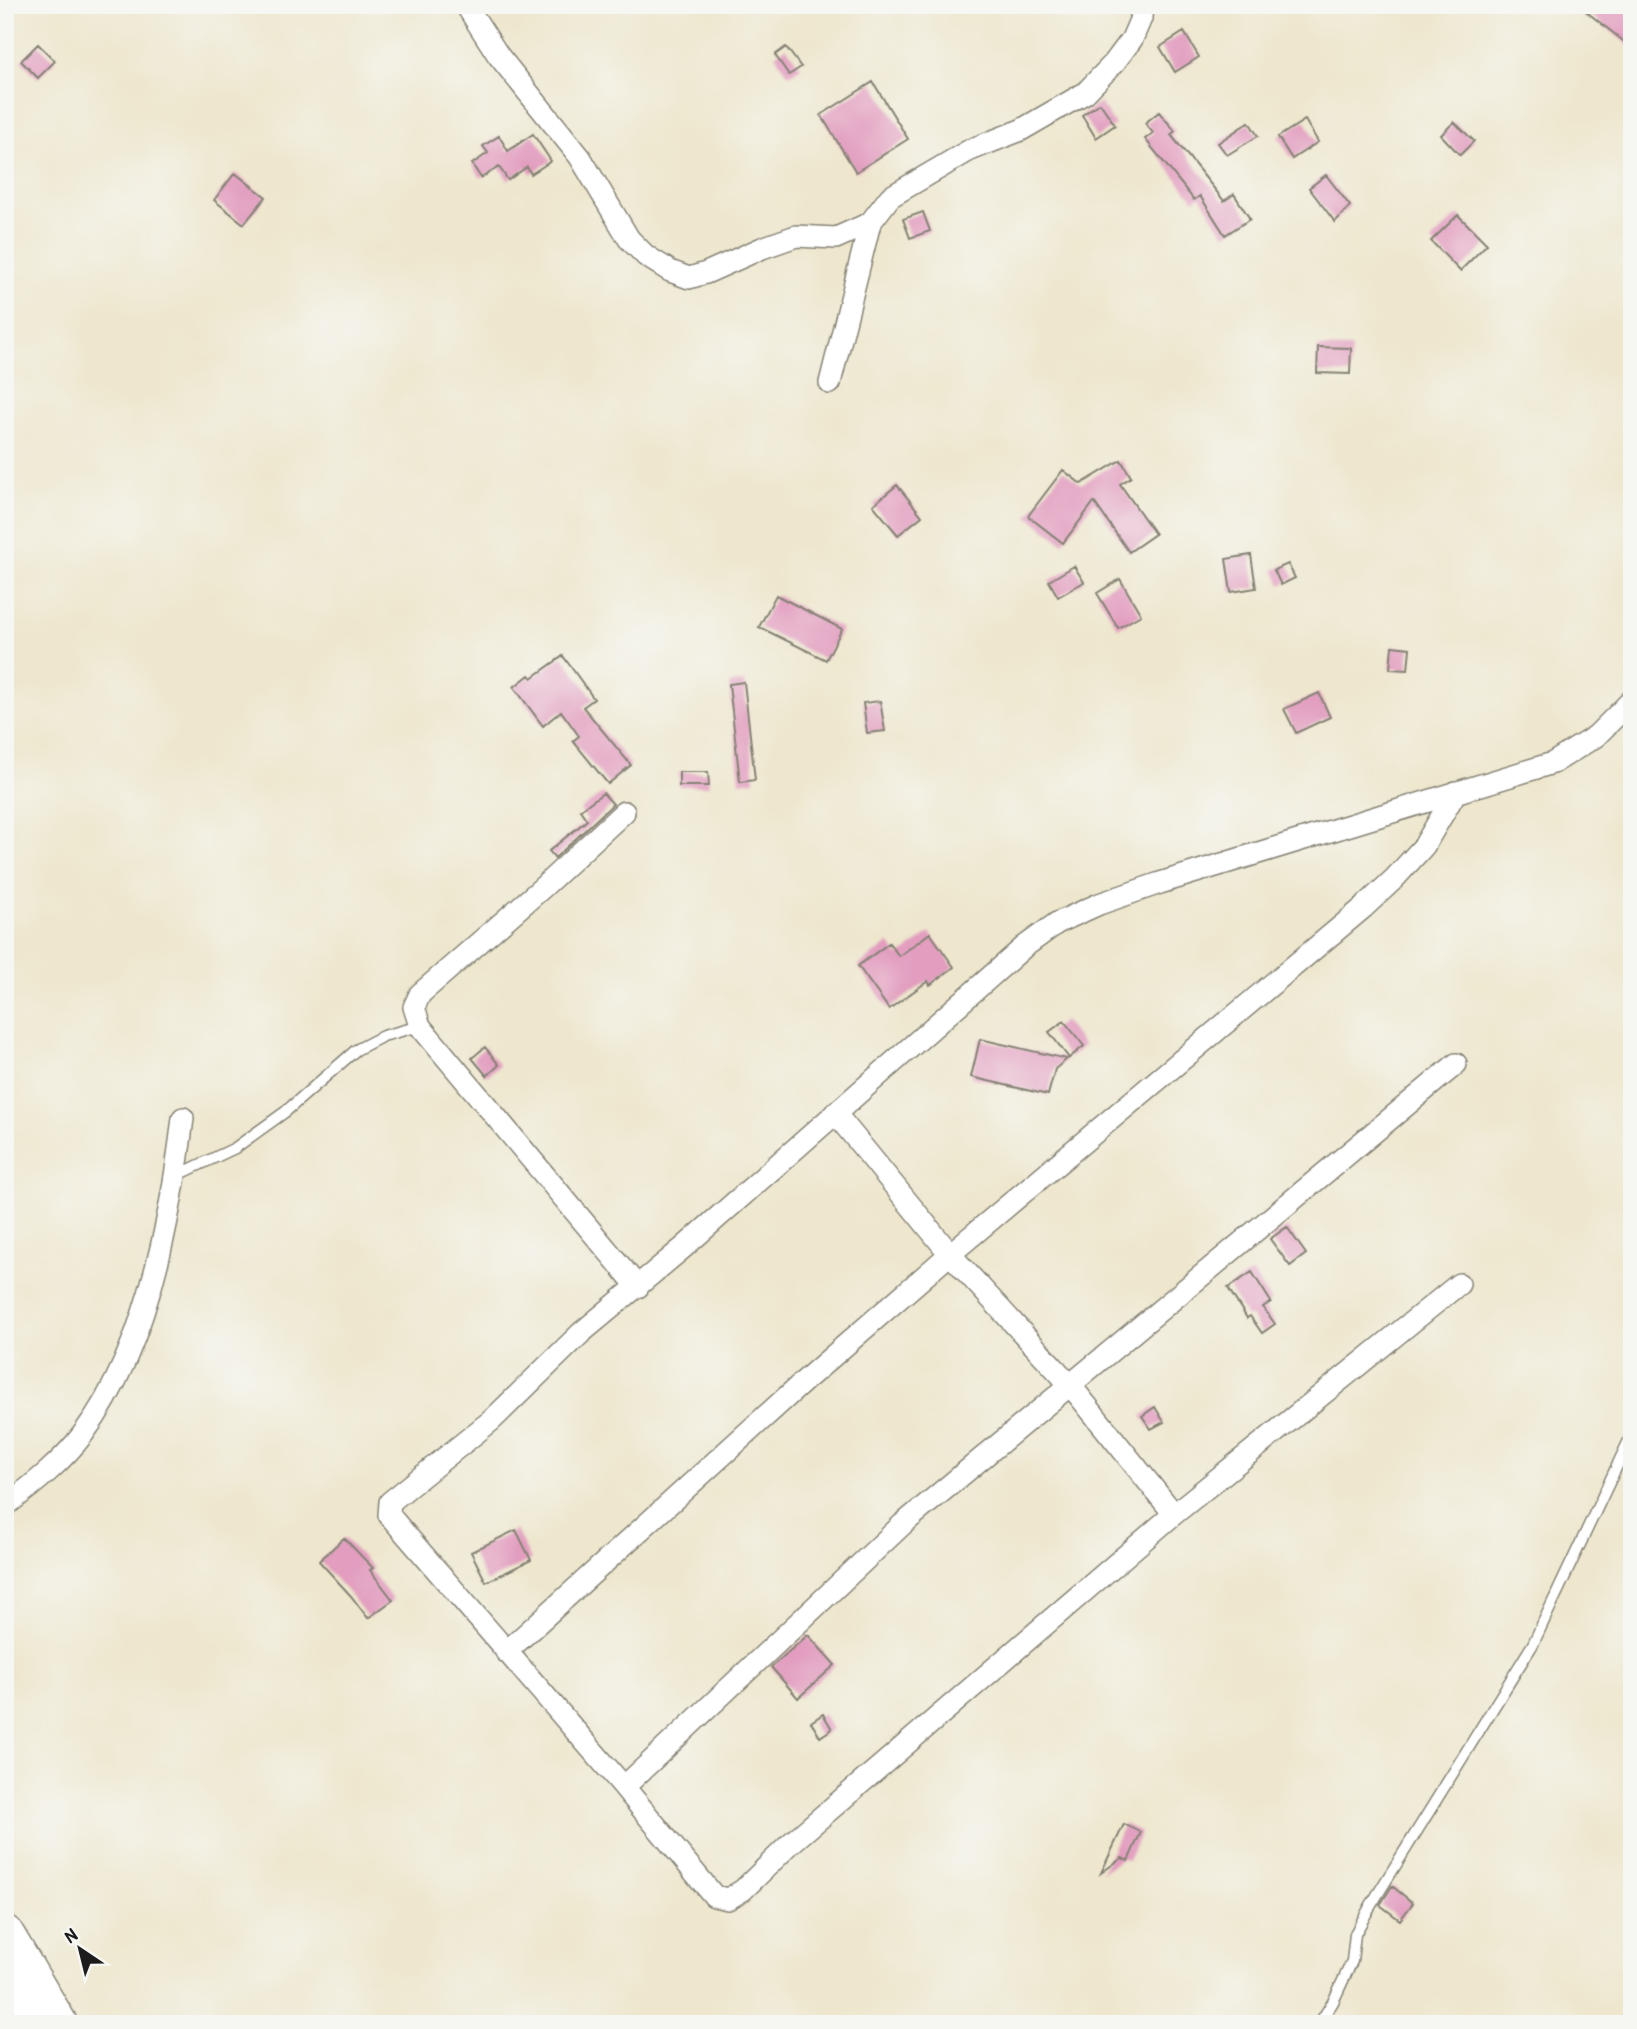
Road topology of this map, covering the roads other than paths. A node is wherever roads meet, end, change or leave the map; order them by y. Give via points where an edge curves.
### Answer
1 (466, 5) edge
2 (1142, 5) edge
3 (870, 223) junction
4 (830, 383) dead end
5 (1632, 700) edge
6 (1456, 792) junction
7 (624, 812) dead end
8 (420, 1027) junction
9 (1456, 1064) dead end
10 (835, 1112) junction
11 (183, 1118) dead end
12 (176, 1176) junction
13 (950, 1254) junction
14 (1458, 1284) dead end
15 (638, 1287) junction
16 (1071, 1386) junction
17 (1632, 1434) edge
18 (5, 1506) edge
19 (1174, 1514) junction
20 (506, 1652) junction
21 (624, 1787) junction
22 (5, 1935) edge
23 (5, 1988) edge
24 (26, 2024) edge
25 (58, 2024) edge
26 (1319, 2024) edge

1 - 3 street via 498,55 580,157 629,239 670,271 689,278 796,236 836,238
2 - 3 street via 1132,39 1085,93 917,180 890,197
3 - 4 street
5 - 6 street via 1596,736 1553,762
6 - 10 street via 1160,883 1058,923 1024,947
6 - 13 street via 1424,846 1363,908
7 - 8 street via 420,994 414,1007
8 - 12 lane via 383,1036 356,1050 245,1140
8 - 15 street
9 - 16 street
10 - 13 street
10 - 15 street
11 - 12 street
12 - 18 street via 137,1333 108,1396 83,1435 40,1479
13 - 16 street
13 - 20 street
14 - 19 street
15 - 20 street via 581,1333 492,1420 390,1502 389,1515
16 - 19 street
16 - 21 street via 903,1524
17 - 26 lane via 1533,1644 1371,1905 1355,1934 1352,1961
19 - 21 street via 728,1899 714,1896
20 - 21 street
22 - 25 highway
23 - 24 highway

